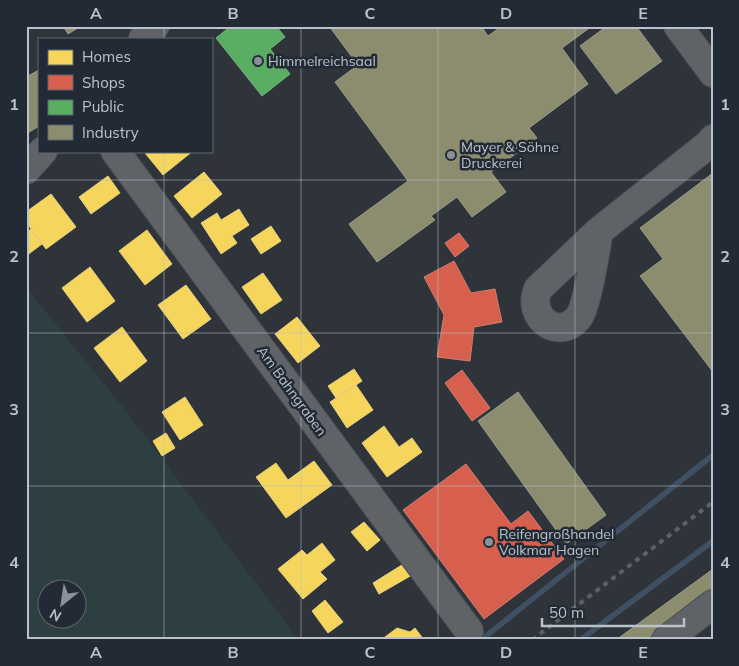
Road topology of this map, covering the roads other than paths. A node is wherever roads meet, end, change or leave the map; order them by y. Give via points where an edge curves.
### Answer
1 (155, 26) edge
2 (678, 26) edge
3 (144, 38) edge
4 (713, 73) edge
5 (713, 139) edge
6 (42, 152) edge
7 (117, 152) edge
8 (26, 170) edge
9 (599, 231) dead end
10 (713, 604) edge
11 (468, 631) dead end
12 (666, 640) edge

1 - 3 street
2 - 4 street
5 - 9 street
6 - 8 street
7 - 11 street, Am Bahngraben
10 - 12 street

